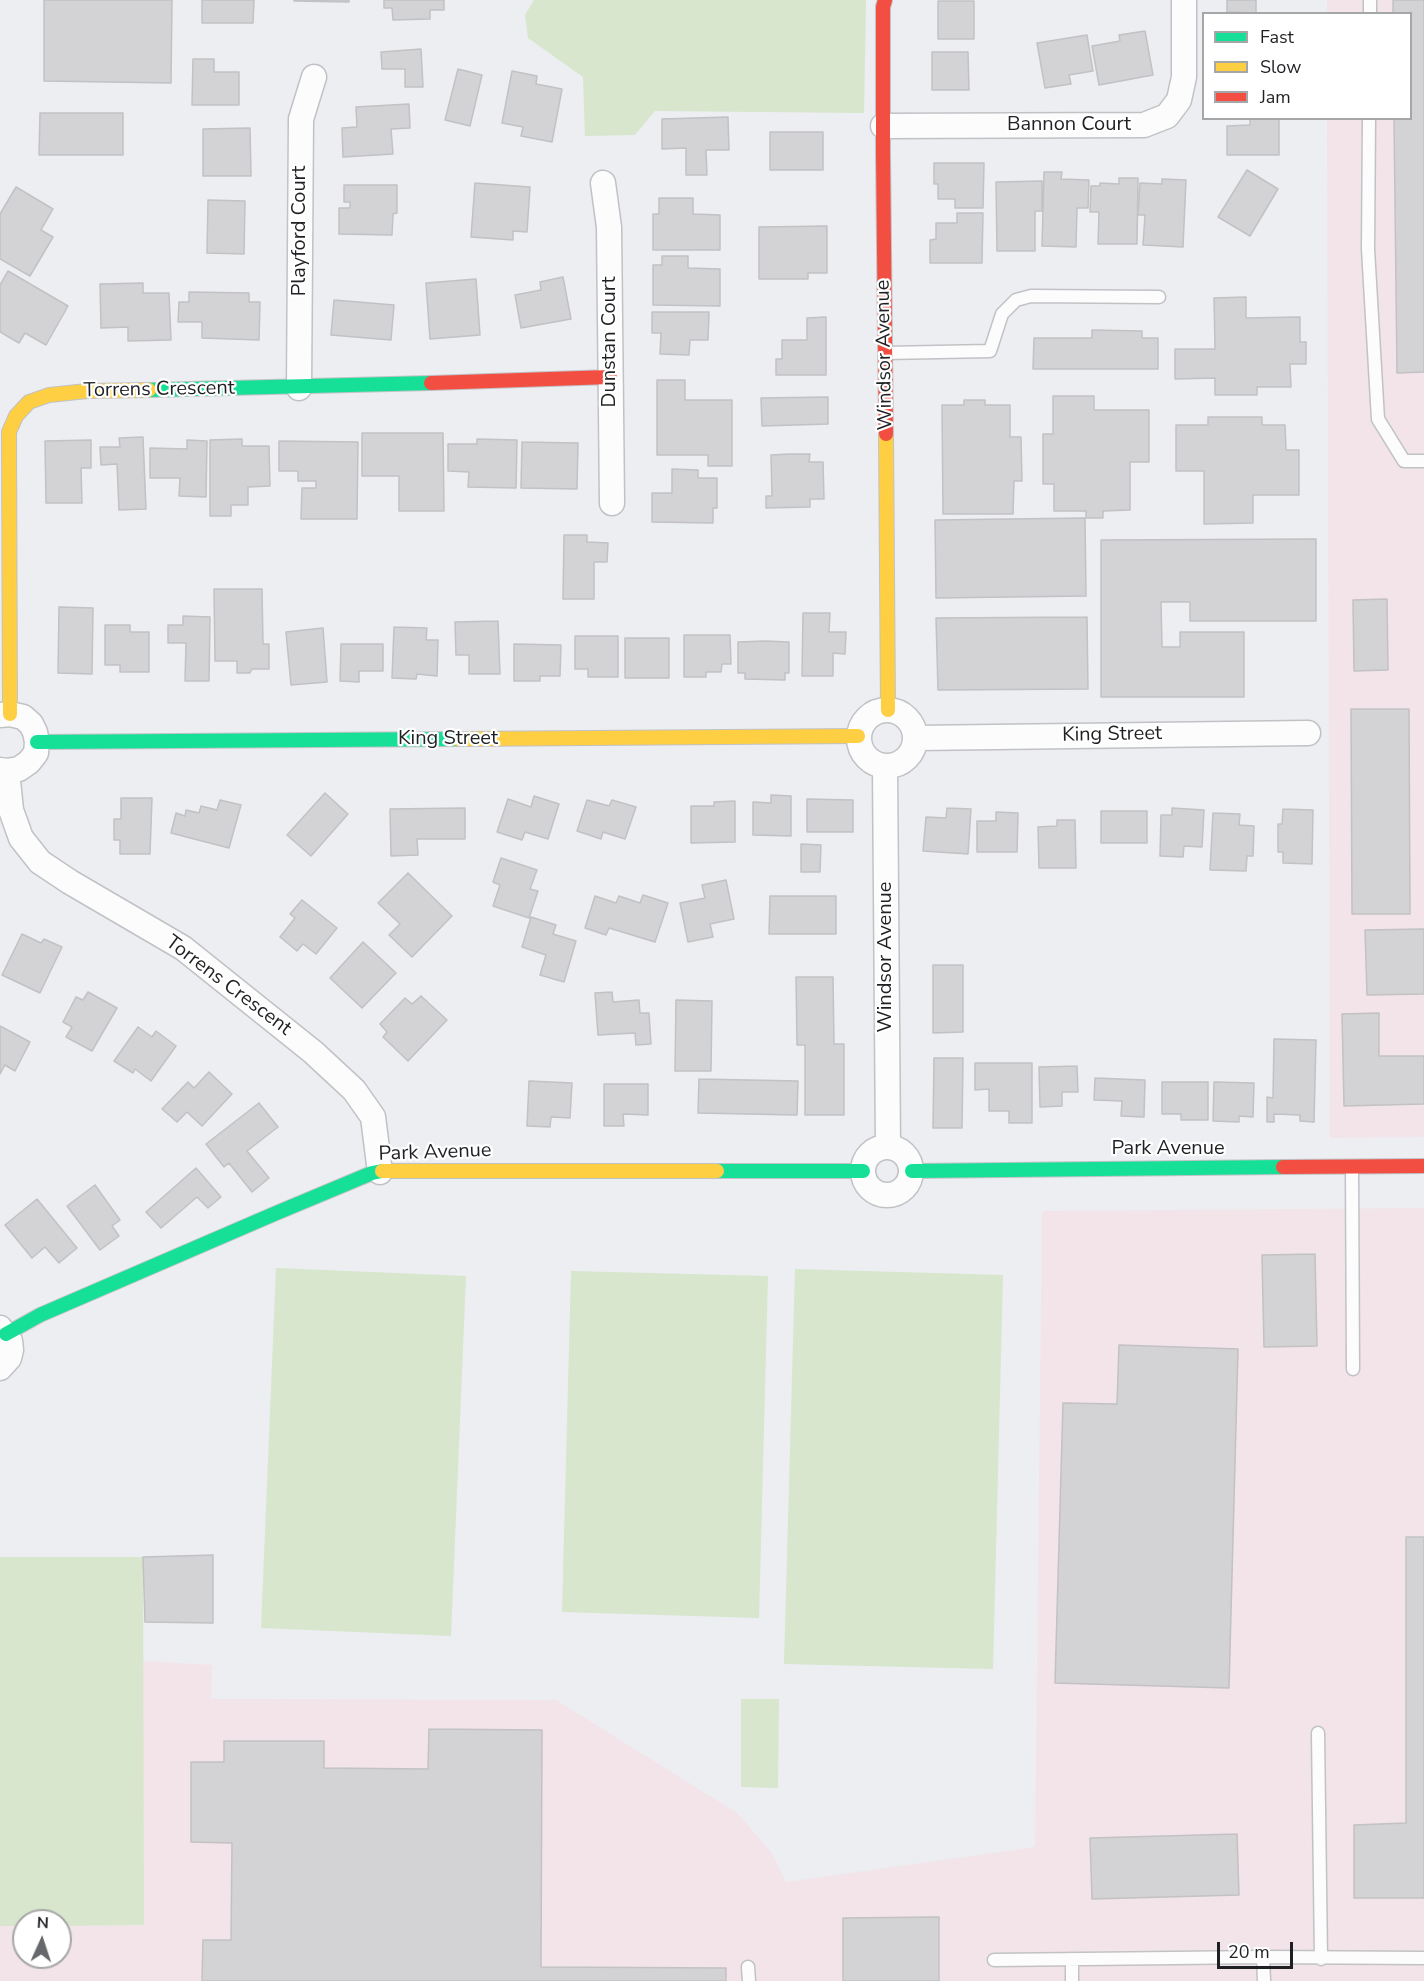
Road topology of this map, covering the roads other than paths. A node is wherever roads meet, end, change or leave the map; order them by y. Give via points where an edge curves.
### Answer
1 (885, 0) edge
2 (1184, 0) edge
3 (314, 77) dead end
4 (1369, 120) edge
5 (883, 126) junction
6 (603, 183) dead end
7 (1159, 297) dead end
8 (885, 353) junction
9 (610, 377) junction
10 (299, 388) junction
11 (1424, 461) edge
12 (612, 503) dead end
13 (888, 710) junction
14 (5, 715) edge
15 (1308, 733) dead end
16 (858, 736) junction
17 (916, 738) junction
18 (37, 742) junction
19 (885, 767) junction
20 (4, 770) edge
21 (888, 1147) junction
22 (1424, 1166) edge
23 (1352, 1167) junction
24 (863, 1171) junction
25 (912, 1171) junction
26 (380, 1172) junction
27 (3, 1331) edge
28 (0, 1368) edge
29 (1353, 1369) dead end
30 (1318, 1733) dead end
31 (1263, 1957) junction
32 (1424, 1958) edge
33 (1072, 1959) junction
34 (1321, 1959) junction
35 (994, 1960) dead end
36 (748, 1967) dead end
37 (748, 1981) edge
38 (1072, 1981) edge
39 (1264, 1981) edge

1 - 5 street, Windsor Avenue
2 - 5 street, Bannon Court via 1184,77 1179,100 1167,116 1144,125
3 - 10 street, Playford Court via 301,119
4 - 11 lane via 1368,249 1378,419 1404,461
5 - 8 street, Windsor Avenue
6 - 9 street, Dunstan Court via 609,227
7 - 8 lane via 1030,296 1016,300 1002,314 990,351
8 - 13 street, Windsor Avenue
9 - 10 street, Torrens Crescent
9 - 12 street, Dunstan Court
10 - 14 street, Torrens Crescent via 87,391 49,395 12,414
13 - 16 street via 872,714 861,724
13 - 17 street via 909,720
14 - 18 street via 22,717 31,724
15 - 17 street, King Street
16 - 18 street, King Street
16 - 19 street via 868,760
17 - 19 street via 908,758
18 - 20 street via 36,753 29,762 20,769
19 - 21 street, Windsor Avenue
20 - 26 street, Torrens Crescent via 21,838 40,862 183,948 313,1052 354,1090 373,1118
21 - 24 street via 874,1150
21 - 25 street via 903,1152
22 - 23 street, Park Avenue
23 - 25 street, Park Avenue
23 - 29 lane
24 - 25 street via 870,1188 887,1195 905,1188
24 - 26 street, Park Avenue
26 - 27 street, Park Avenue
27 - 28 street via 11,1350
30 - 34 lane
31 - 33 lane
31 - 34 lane
31 - 39 lane
32 - 34 lane
33 - 35 lane
33 - 38 lane
36 - 37 lane

